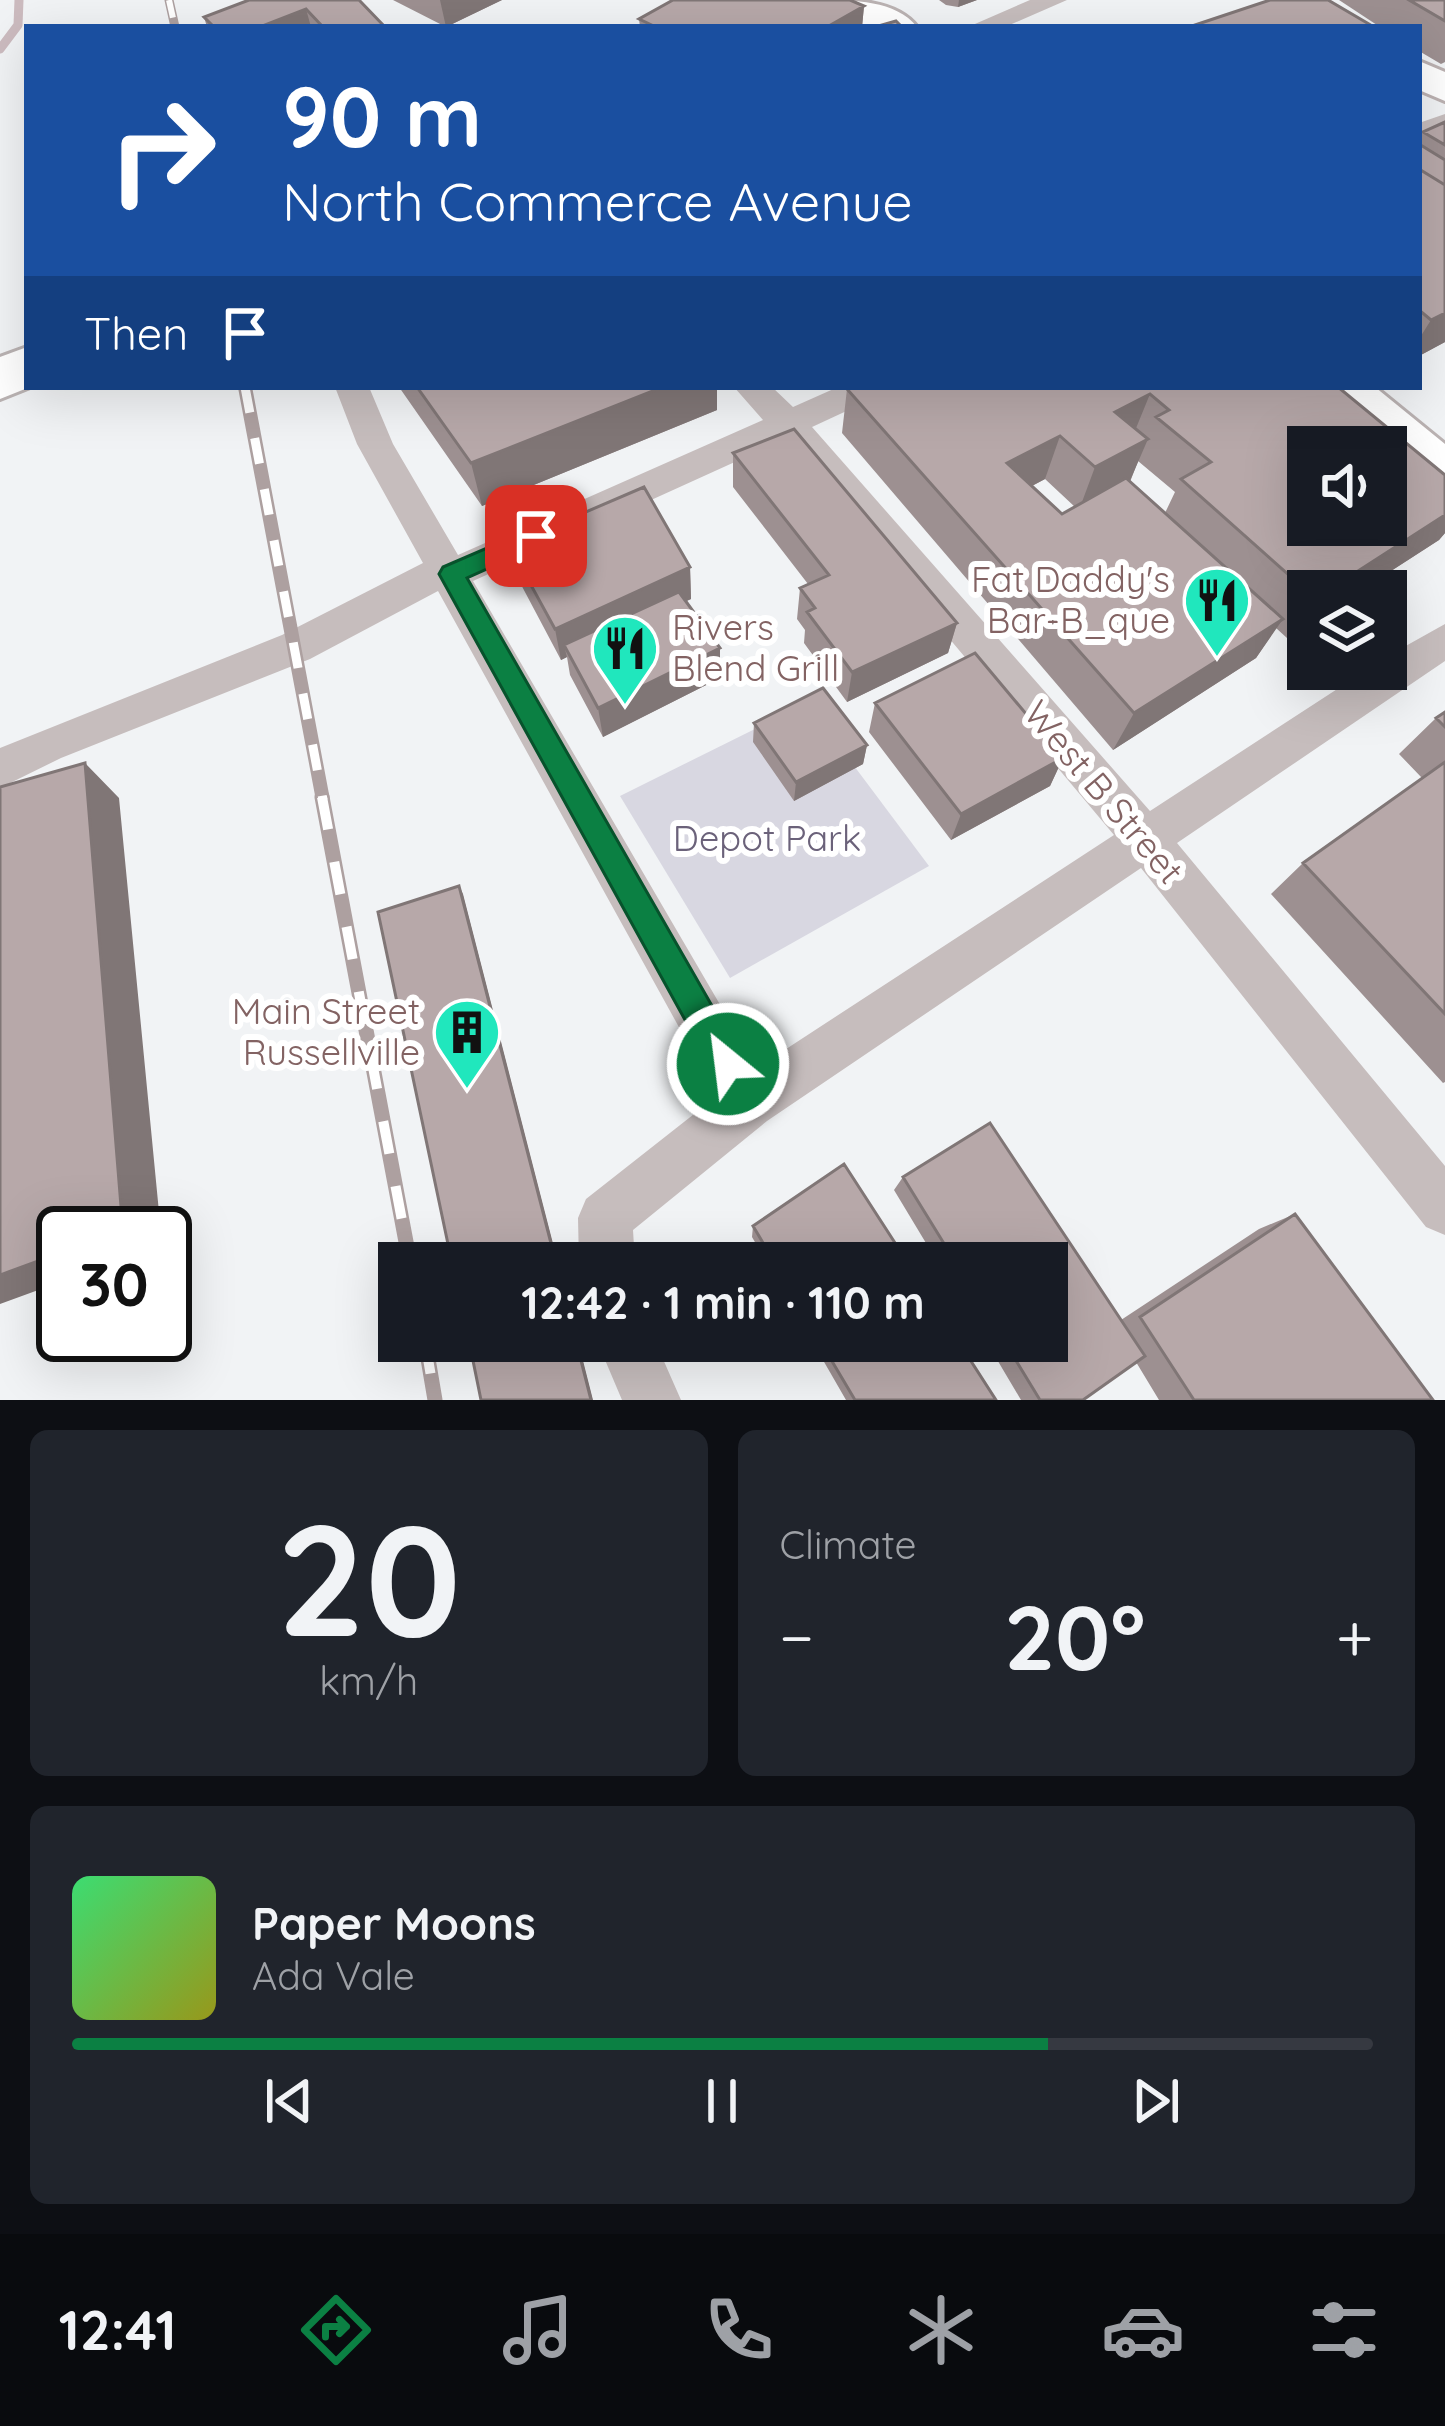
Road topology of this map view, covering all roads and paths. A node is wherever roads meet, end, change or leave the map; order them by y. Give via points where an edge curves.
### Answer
1 (841, 0) edge
2 (1054, 0) edge
3 (891, 24) edge
4 (989, 24) edge
5 (353, 390) edge
6 (755, 390) edge
7 (863, 390) edge
8 (1344, 390) edge
9 (789, 424) junction
10 (1445, 476) edge
11 (452, 574) junction
12 (1445, 640) edge
13 (0, 769) edge
14 (1144, 837) junction
15 (749, 1103) junction
16 (1445, 1208) edge
17 (606, 1242) edge
18 (635, 1362) edge
19 (652, 1400) edge

1 - 3 main road
2 - 4 street
5 - 11 street via 375,444
6 - 9 street, West B Street
7 - 9 street
8 - 10 main road
9 - 11 street
9 - 14 street, West B Street
11 - 13 street via 435,574 296,647
11 - 15 street
12 - 14 street
14 - 15 street
14 - 16 street, West B Street
15 - 17 street via 605,1218
18 - 19 street

